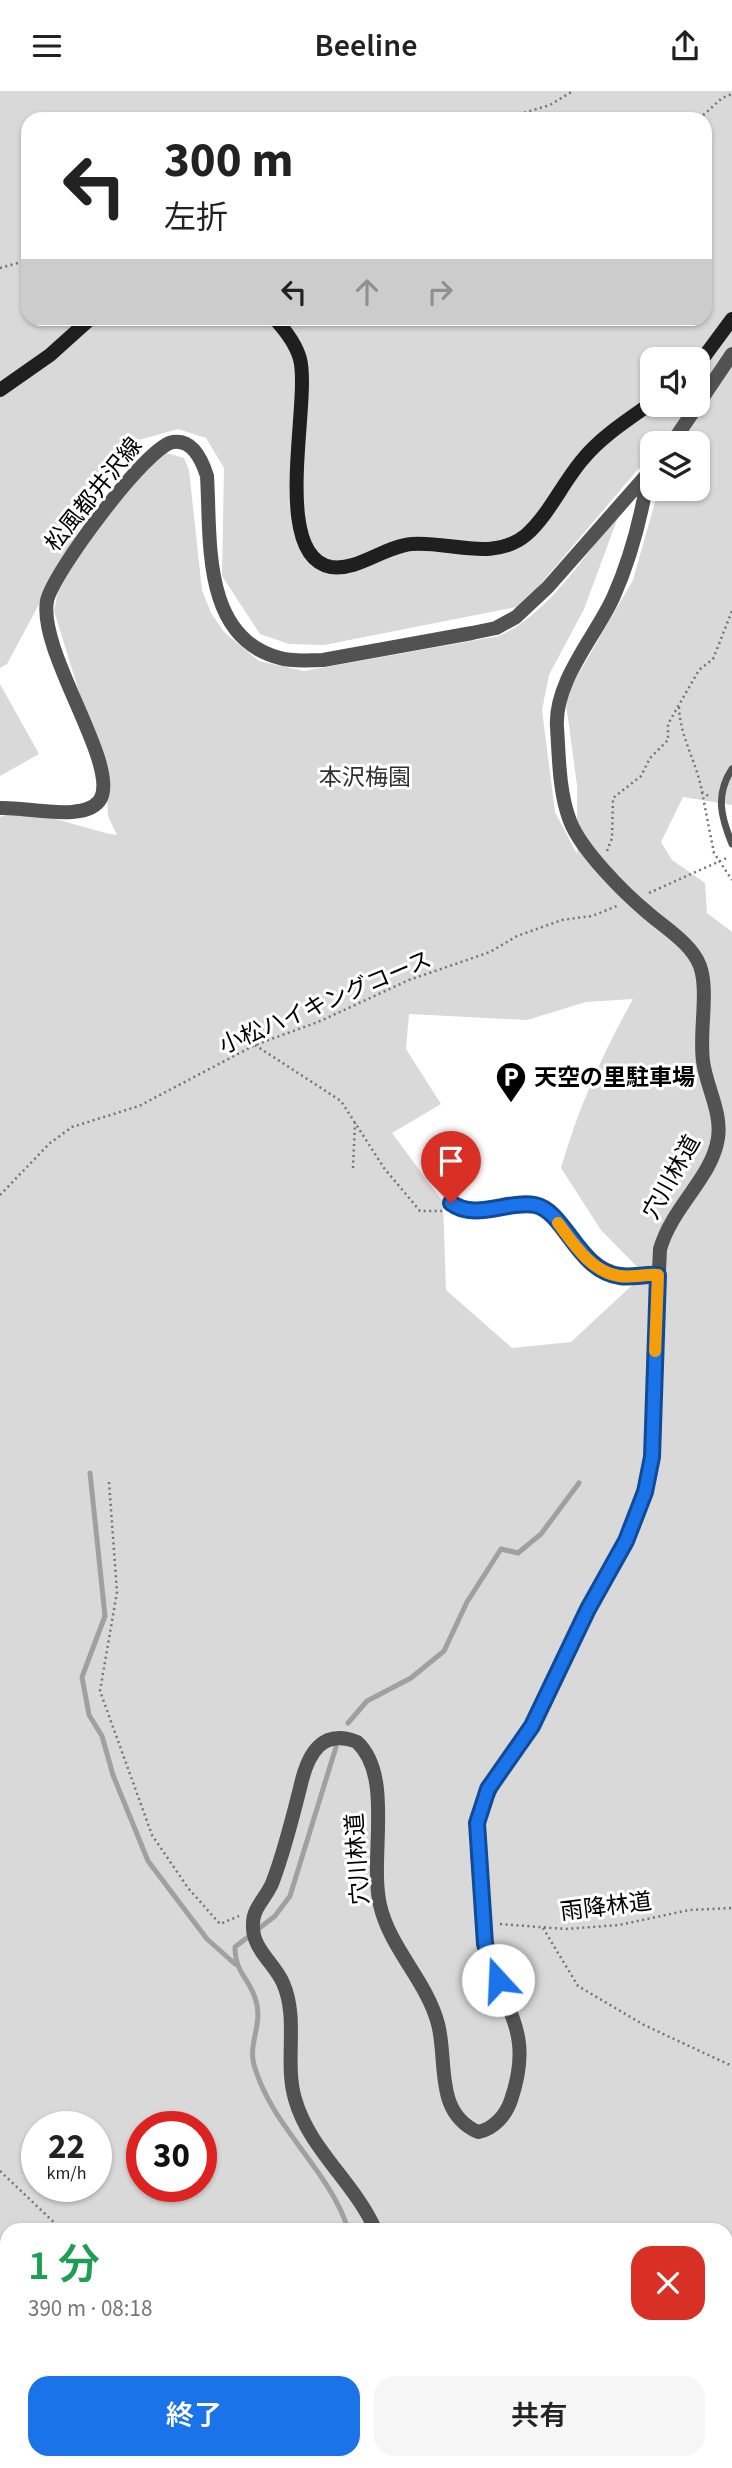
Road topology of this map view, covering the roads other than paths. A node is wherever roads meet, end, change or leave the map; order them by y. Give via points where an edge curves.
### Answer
1 (732, 319) edge
2 (82, 326) edge
3 (280, 326) edge
4 (710, 349) edge
5 (732, 354) edge
6 (0, 390) edge
7 (640, 411) edge
8 (680, 431) edge
9 (640, 482) edge
10 (645, 501) edge
11 (732, 769) edge
12 (0, 809) edge
13 (732, 844) edge
14 (458, 1151) dead end
15 (658, 1275) junction
16 (371, 2223) edge

1 - 4 street
2 - 6 street
3 - 7 street via 300,356 303,377 298,523 313,557 330,566 345,566 411,544 489,549 508,545 526,535 584,458
5 - 8 street
9 - 12 street, 松風都井沢線 via 548,587 516,617 496,628 323,660 294,660 263,652 233,628 216,591 202,459 191,446 175,441 161,446 144,460 66,563 51,585 47,604 52,643 97,759 103,782 101,797 81,812
10 - 15 street, 穴川林道 via 614,594 565,686 557,723 570,822 634,901 686,946 701,967 701,1049 717,1113 718,1138 702,1177 670,1222 660,1249
11 - 13 lane via 722,789 720,808
14 - 15 lane via 447,1178 451,1203 458,1208 537,1205 550,1213 581,1253 606,1272
15 - 16 street, 穴川林道 via 652,1457 645,1492 626,1541 532,1726 494,1780 477,1823 482,1923 490,1963 517,2026 521,2063 509,2107 488,2130 478,2132 456,2117 448,2099 433,2007 380,1906 376,1779 373,1763 357,1742 336,1737 324,1740 308,1755 281,1861 252,1921 260,1950 283,1983 289,2003 290,2073 302,2118 359,2197

